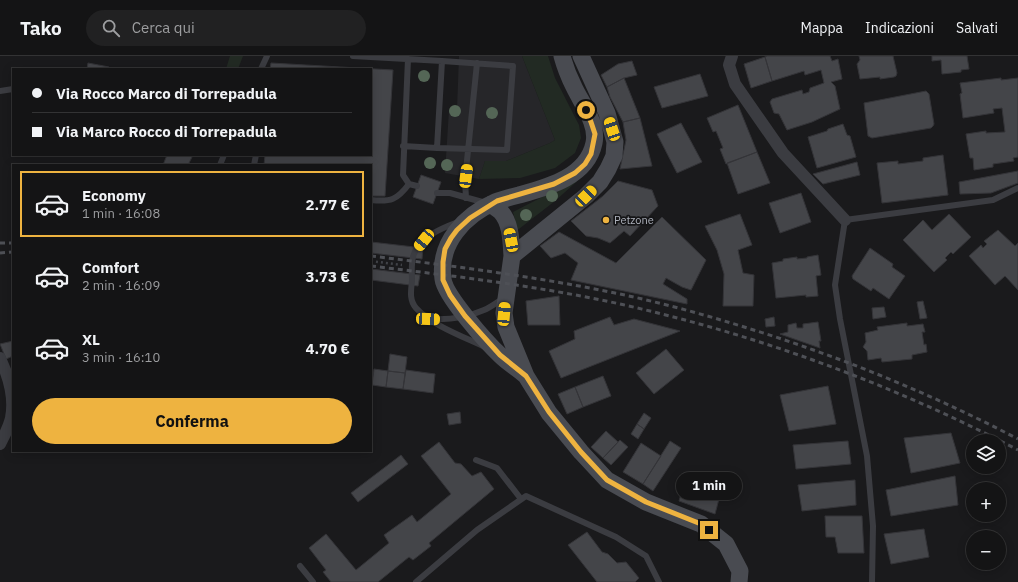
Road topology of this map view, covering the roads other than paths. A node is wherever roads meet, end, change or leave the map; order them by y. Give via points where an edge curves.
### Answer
1 (267, 56) edge
2 (353, 56) edge
3 (562, 56) edge
4 (581, 56) edge
5 (732, 56) edge
6 (408, 59) junction
7 (442, 61) junction
8 (477, 63) junction
9 (261, 68) edge
10 (266, 68) edge
11 (12, 89) edge
12 (0, 91) edge
13 (403, 146) junction
14 (438, 148) junction
15 (470, 149) junction
16 (409, 184) junction
17 (417, 186) dead end
18 (1018, 188) edge
19 (437, 193) dead end
20 (466, 198) junction
21 (372, 200) edge
22 (491, 204) junction
23 (470, 218) junction
24 (845, 220) junction
25 (512, 256) junction
26 (506, 297) junction
27 (465, 316) junction
28 (428, 319) junction
29 (500, 355) junction
30 (0, 358) edge
31 (526, 376) junction
32 (0, 444) edge
33 (476, 460) dead end
34 (521, 499) junction
35 (300, 566) dead end
36 (313, 582) edge
37 (416, 582) edge
38 (659, 582) edge
39 (739, 582) edge
40 (872, 582) edge

1 - 9 lane
1 - 10 lane
2 - 6 lane
3 - 22 main road via 595,134 591,154 575,173 554,184
4 - 25 main road via 607,113 615,142 614,156 600,182 591,191
5 - 24 street via 729,65 735,84 784,154
6 - 7 lane
6 - 13 lane
7 - 8 lane
7 - 14 lane
8 - 15 lane
8 - 15 lane via 513,66 507,150
11 - 12 lane
13 - 14 lane
13 - 16 lane via 403,175
14 - 15 lane
15 - 20 lane via 465,180
16 - 17 lane
16 - 21 lane via 400,196 384,201
18 - 24 lane via 993,200
19 - 20 lane via 450,193
20 - 22 lane
22 - 23 main road
22 - 25 main road via 506,219
23 - 27 main road via 451,238 445,249 443,262 443,280
23 - 28 lane via 442,228 424,240 413,256 411,296 414,306
24 - 40 lane via 834,285 867,456 873,526
25 - 26 main road
26 - 27 lane via 484,310
26 - 31 main road via 506,327
27 - 28 lane via 445,320
27 - 29 main road
28 - 29 lane
29 - 31 main road
30 - 32 street via 10,385 12,401 11,418
31 - 39 main road via 549,412 607,480 646,502 701,524 726,544 740,571
33 - 34 lane via 497,468
34 - 37 lane via 477,530
34 - 38 lane via 526,496 616,537 646,556
35 - 36 lane

